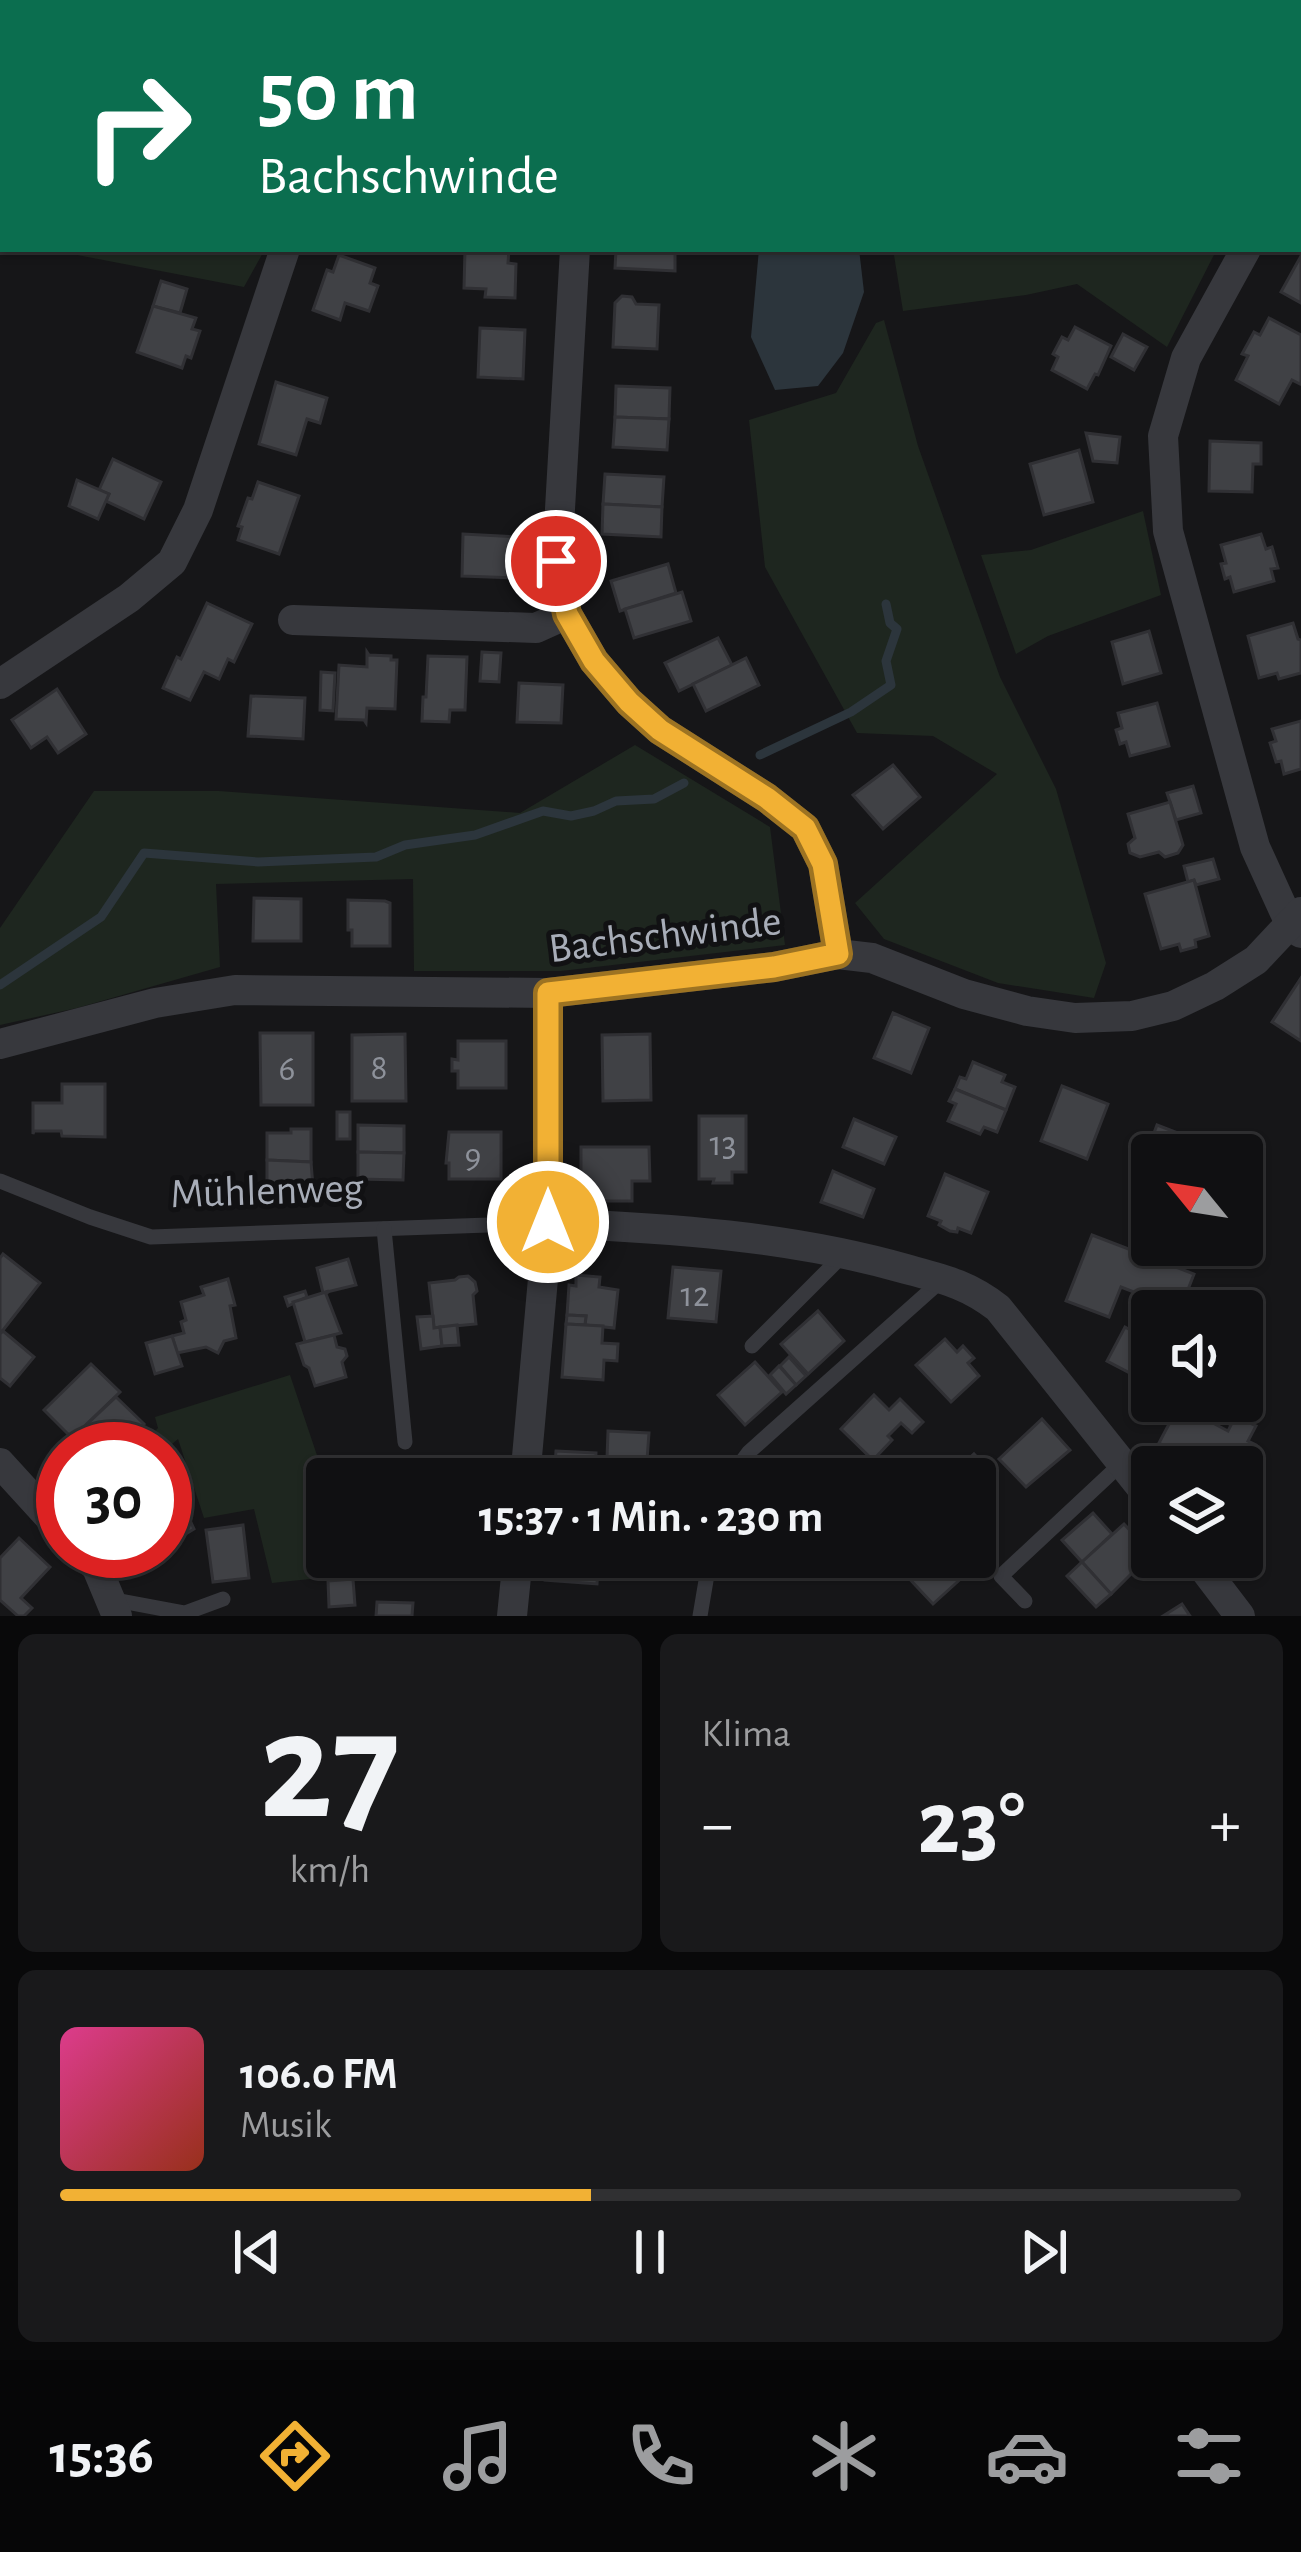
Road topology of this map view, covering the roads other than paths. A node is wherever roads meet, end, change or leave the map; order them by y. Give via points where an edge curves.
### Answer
1 (284, 252) edge
2 (575, 252) edge
3 (1244, 252) edge
4 (567, 614) junction
5 (293, 620) dead end
6 (0, 684) edge
7 (1298, 924) edge
8 (838, 954) junction
9 (548, 993) junction
10 (0, 1044) edge
11 (0, 1181) edge
12 (548, 1222) junction
13 (384, 1229) junction
14 (846, 1252) junction
15 (943, 1279) junction
16 (752, 1346) dead end
17 (405, 1442) dead end
18 (527, 1458) edge
19 (745, 1458) edge
20 (1123, 1462) junction
21 (0, 1463) edge
22 (1131, 1473) edge
23 (36, 1502) edge
24 (101, 1578) edge
25 (516, 1578) edge
26 (706, 1578) edge
27 (1211, 1578) edge
28 (223, 1599) dead end
29 (1025, 1601) dead end
30 (113, 1607) edge
31 (512, 1616) edge
32 (700, 1616) edge
33 (1240, 1616) edge

1 - 6 street via 198,510 172,562
2 - 4 street via 556,561
3 - 7 street via 1186,358 1163,436 1168,531 1255,847
4 - 5 street via 536,628
4 - 8 street via 594,661 660,730 805,828 823,864
7 - 8 street, Bachschwinde via 1214,986 1132,1016 1075,1018 997,1004 872,958
8 - 9 street, Bachschwinde
9 - 10 street, Bachschwinde via 235,990
9 - 12 street
11 - 13 lane, Mühlenweg via 151,1238
12 - 13 lane, Mühlenweg
12 - 14 street, Mühlenweg
12 - 18 street
13 - 17 lane
14 - 15 street, Mühlenweg
14 - 16 lane
15 - 19 lane
15 - 20 street, Mühlenweg via 998,1308
20 - 22 street, Mühlenweg
20 - 29 lane via 1000,1576
21 - 23 street
24 - 30 street
25 - 31 street
26 - 32 lane
27 - 33 street
28 - 30 lane via 185,1613

